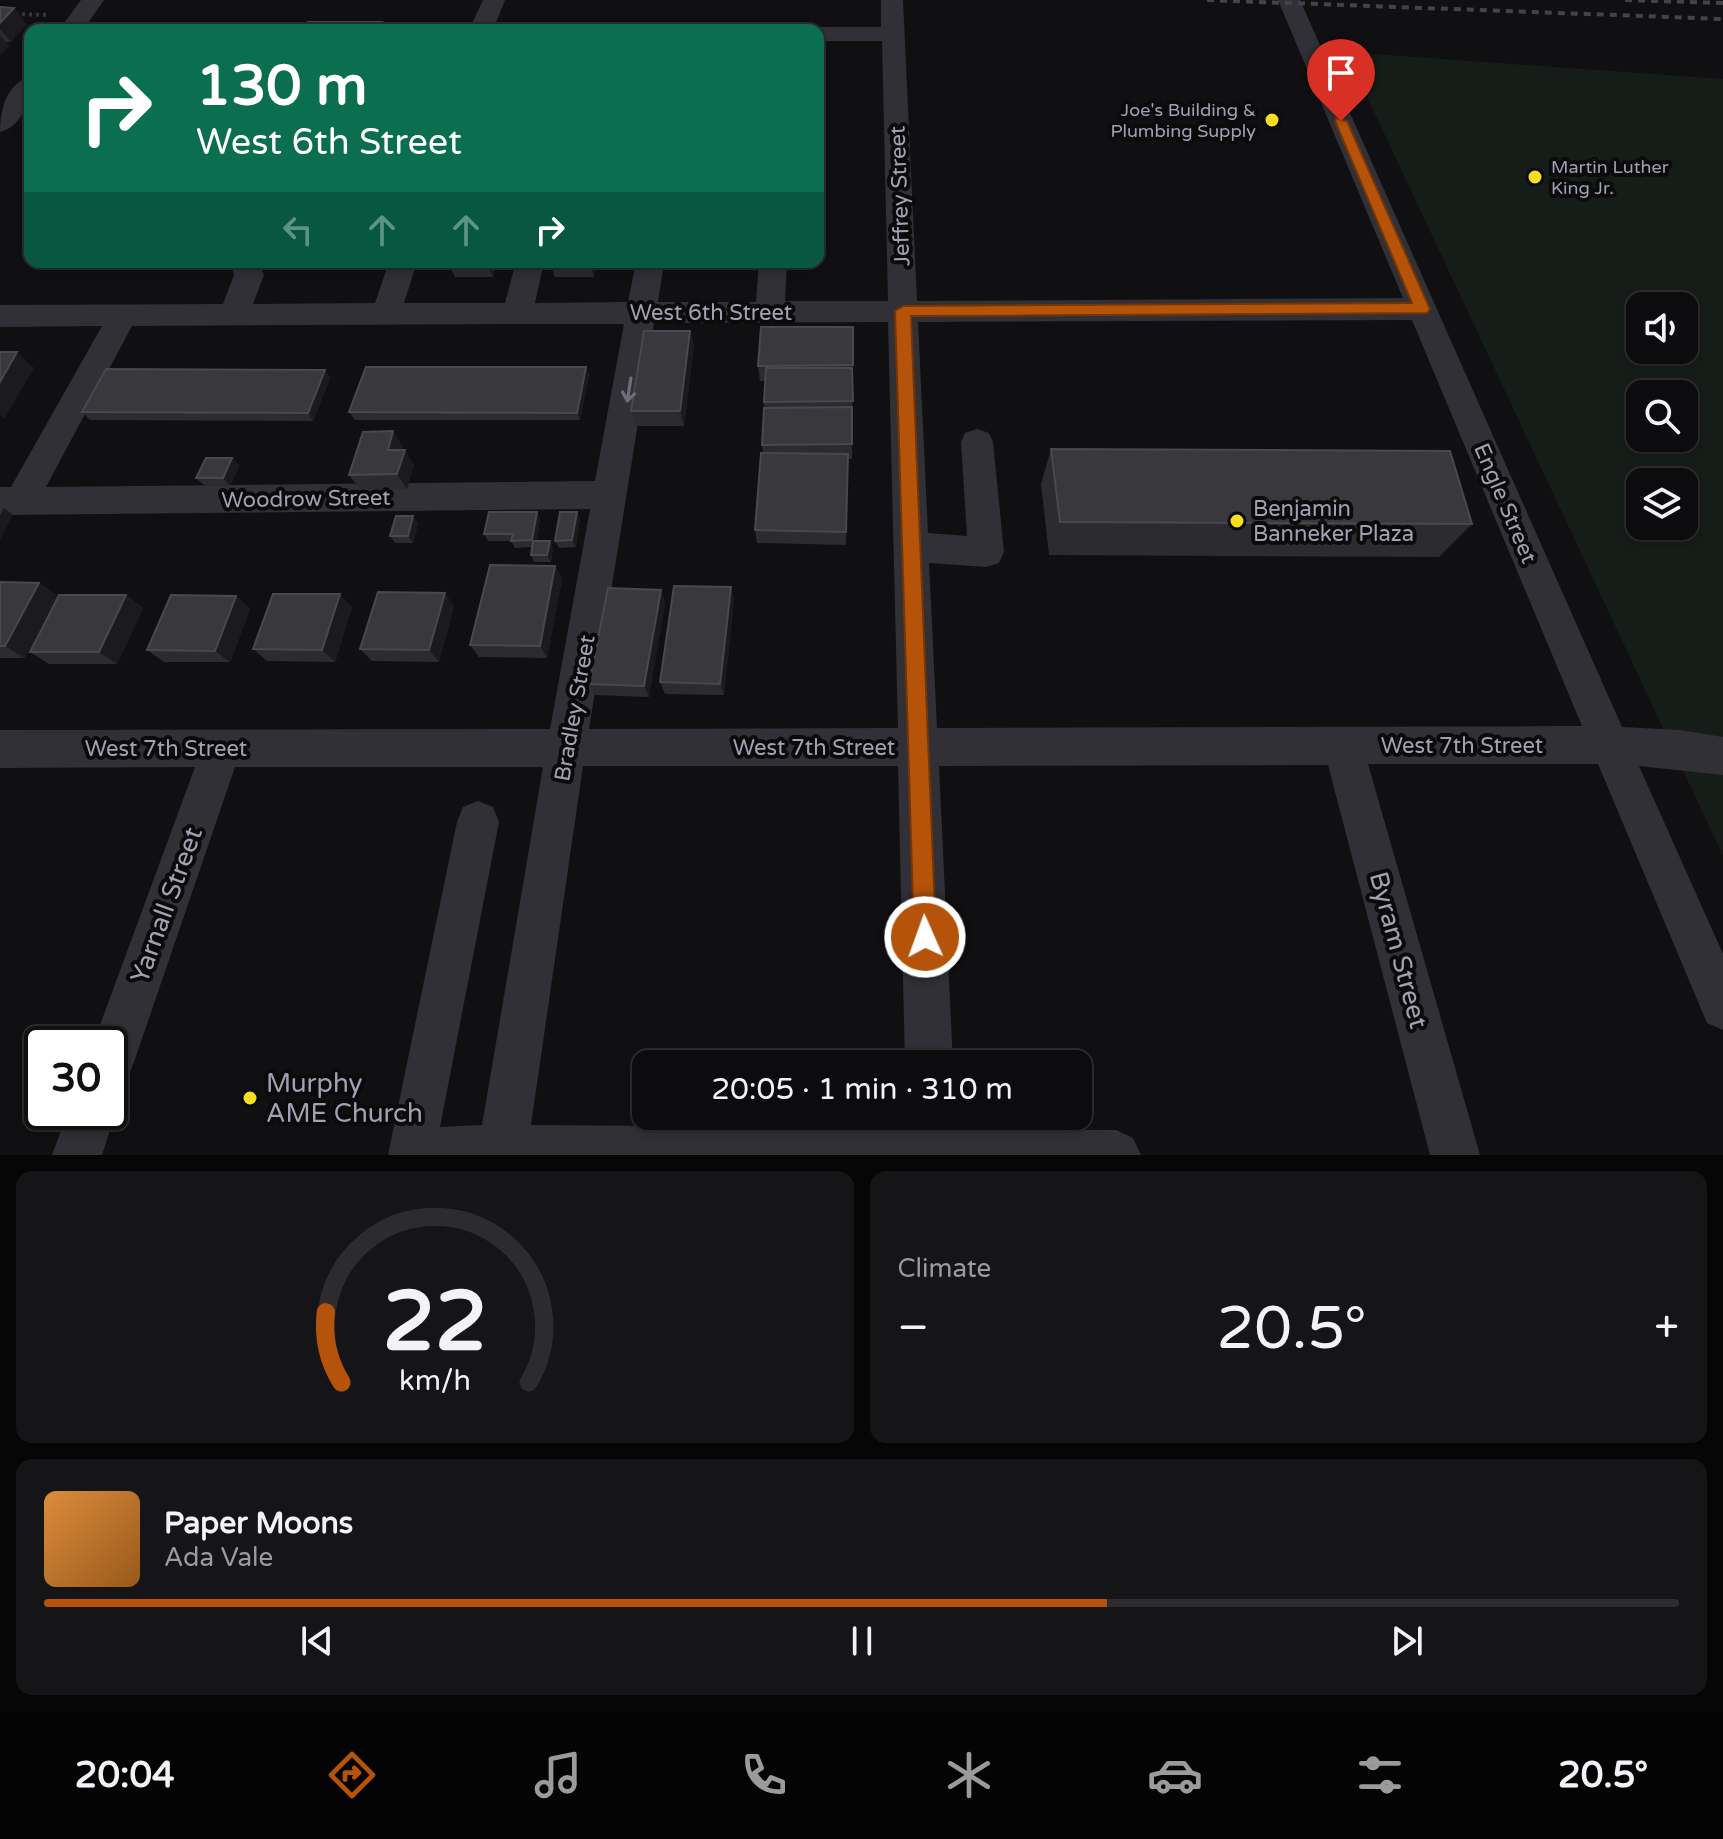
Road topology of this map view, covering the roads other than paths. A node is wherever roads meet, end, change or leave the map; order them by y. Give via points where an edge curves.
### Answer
1 (93, 0) edge
2 (494, 0) edge
3 (1289, 0) edge
4 (892, 17) edge
5 (75, 24) edge
6 (484, 24) edge
7 (824, 33) edge
8 (24, 92) edge
9 (0, 124) edge
10 (246, 268) edge
11 (401, 268) edge
12 (528, 268) edge
13 (649, 268) edge
14 (773, 268) edge
15 (1422, 309) junction
16 (903, 311) junction
17 (770, 312) junction
18 (642, 313) junction
19 (234, 314) junction
20 (386, 314) junction
21 (517, 314) junction
22 (123, 315) junction
23 (0, 316) edge
24 (977, 442) dead end
25 (612, 495) junction
26 (11, 501) edge
27 (912, 547) junction
28 (1610, 745) junction
29 (1343, 746) junction
30 (919, 747) junction
31 (222, 748) junction
32 (566, 748) junction
33 (0, 749) edge
34 (1723, 756) edge
35 (478, 822) dead end
36 (1723, 1007) edge
37 (123, 1026) edge
38 (929, 1050) edge
39 (86, 1130) edge
40 (932, 1141) edge
41 (502, 1152) edge
42 (77, 1155) edge
43 (1116, 1155) edge
44 (1455, 1155) edge

1 - 5 street
2 - 6 street
3 - 15 street, Engle Street
4 - 7 street
4 - 16 street, Jeffrey Street
8 - 9 street
10 - 19 street via 249,275
11 - 20 street
12 - 21 street
13 - 18 street, Bradley Street
14 - 17 street
15 - 16 street, West 6th Street
15 - 28 street, Engle Street
16 - 17 street, West 6th Street
16 - 27 street, Jeffrey Street
17 - 18 street, West 6th Street
18 - 21 street, West 6th Street
18 -> 25 street, Bradley Street
19 - 20 street, West 6th Street
19 - 22 street, West 6th Street
20 - 21 street, West 6th Street
22 - 23 street, West 6th Street
22 - 26 street
24 - 27 street via 986,552
25 - 26 street, Woodrow Street
25 - 32 street, Bradley Street
27 - 30 street, Jeffrey Street
28 - 29 street, West 7th Street
28 - 34 street, West 7th Street
28 - 36 street, Engle Street
29 - 30 street, West 7th Street
29 - 44 street, Byram Street
30 - 32 street, West 7th Street
30 - 38 street, Jeffrey Street
31 - 32 street, West 7th Street
31 - 33 street, West 7th Street
31 - 37 street, Yarnall Street
32 - 41 street, Bradley Street
35 - 41 street via 411,1152
39 - 42 street
40 - 41 street
40 - 43 street

